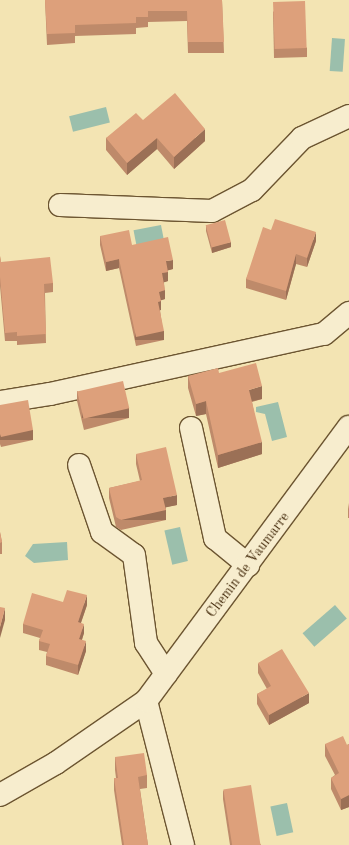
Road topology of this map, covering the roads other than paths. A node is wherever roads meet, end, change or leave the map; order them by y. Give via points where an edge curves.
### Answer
1 (349, 116) edge
2 (60, 205) dead end
3 (349, 313) edge
4 (0, 402) edge
5 (349, 427) edge
6 (191, 428) dead end
7 (79, 466) dead end
8 (248, 565) junction
9 (166, 674) junction
10 (146, 701) junction
11 (0, 795) edge
12 (183, 845) edge

1 - 2 street via 302,138 252,190 212,211
3 - 4 street via 324,334 58,393
5 - 8 street, Chemin de Vaumarre
6 - 8 street via 215,538
7 - 9 street via 102,532 134,555 146,644
8 - 9 street, Chemin de Vaumarre
9 - 10 street, Chemin de Vaumarre
10 - 11 street, Chemin de Vaumarre via 56,763
10 - 12 street

